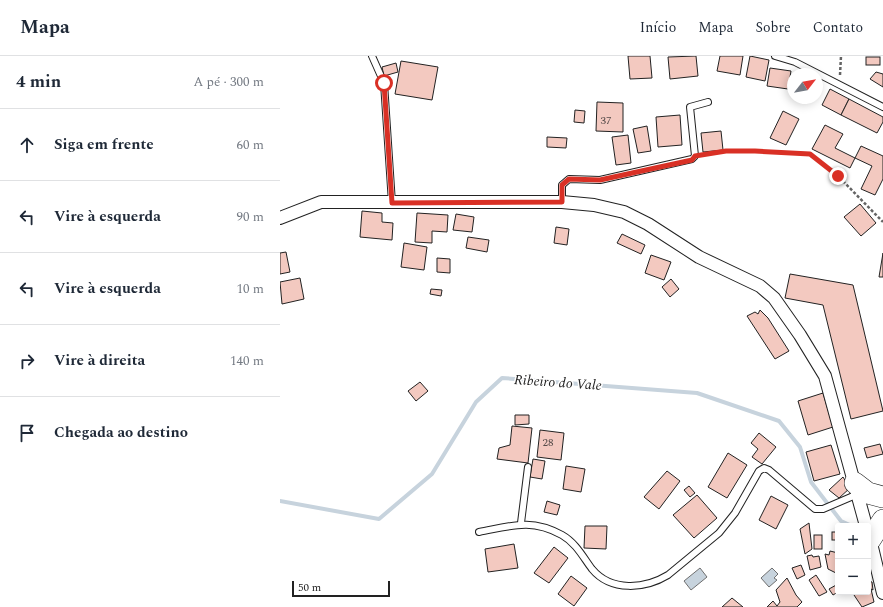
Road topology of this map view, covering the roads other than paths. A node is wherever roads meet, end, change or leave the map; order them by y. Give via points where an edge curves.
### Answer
1 (372, 56) edge
2 (775, 56) edge
3 (708, 102) dead end
4 (883, 107) edge
5 (562, 202) junction
6 (392, 203) junction
7 (280, 218) edge
8 (528, 467) dead end
9 (856, 489) junction
10 (883, 497) edge
11 (883, 520) edge
12 (521, 523) junction
13 (865, 523) edge
14 (871, 530) edge
15 (479, 532) dead end
16 (871, 545) edge
17 (883, 593) edge

1 - 6 lane via 384,83
2 - 4 lane via 795,62
3 - 5 lane via 690,108 695,156 692,160 600,180 569,179 562,185
5 - 6 street
5 - 9 street via 594,204 624,212 648,224 699,257 760,286 774,298 825,376
6 - 7 street via 321,202
8 - 12 lane
9 - 10 highway
9 - 12 lane via 824,509 814,509 764,468 759,471 735,513 719,533 668,575 640,586 614,584 603,580 562,535
9 - 13 street
11 - 14 highway
12 - 15 lane
16 - 17 street

